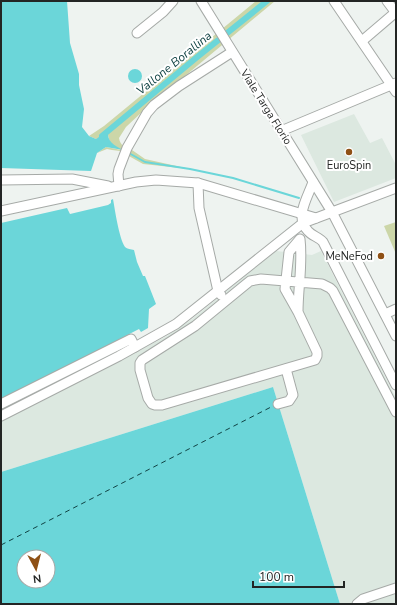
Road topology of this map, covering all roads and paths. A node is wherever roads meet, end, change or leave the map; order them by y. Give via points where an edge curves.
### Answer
1 (172, 1) edge
2 (201, 1) edge
3 (334, 1) edge
4 (387, 1) edge
5 (396, 13) edge
6 (137, 33) dead end
7 (362, 41) junction
8 (232, 52) junction
9 (394, 87) edge
10 (281, 131) junction
11 (1, 180) edge
12 (313, 182) junction
13 (198, 183) junction
14 (116, 186) junction
15 (396, 188) edge
16 (1, 211) edge
17 (332, 212) junction
18 (302, 214) junction
19 (316, 218) junction
20 (303, 223) junction
21 (300, 239) junction
22 (286, 281) junction
23 (299, 282) junction
24 (218, 291) junction
25 (226, 301) junction
26 (396, 309) edge
27 (298, 312) junction
28 (385, 314) junction
29 (396, 336) edge
30 (135, 347) junction
31 (286, 369) junction
32 (396, 385) edge
33 (27, 391) junction
34 (32, 400) junction
35 (1, 404) edge
36 (278, 404) dead end
37 (396, 412) edge
38 (1, 416) edge
39 (396, 588) edge
40 (357, 604) edge

1 - 6 street via 163,12
2 - 8 street, Viale Targa Florio
3 - 7 street
4 - 5 street
5 - 7 street
7 - 9 street
8 - 10 street, Viale Targa Florio
8 - 14 street via 179,86 147,113 126,152
9 - 10 street
10 - 12 street, Viale Targa Florio
11 - 14 street via 72,179
12 - 17 street, Viale Targa Florio
12 - 18 street
13 - 14 street via 156,180
13 - 18 street
13 - 24 street via 199,208
14 - 16 street
15 - 17 street
17 - 19 street
17 - 28 street, Viale Targa Florio
18 - 19 street
18 - 20 street
19 - 20 street
20 - 21 street
20 - 24 street
20 - 32 street via 308,232 323,242
21 - 22 street via 289,252
21 - 23 street via 302,254
22 - 23 street
22 - 25 street via 250,281
22 - 27 street via 285,289
23 - 27 street
23 - 37 street via 322,284 333,291
24 - 25 street
24 - 30 street via 176,324
25 - 31 street via 195,326 142,360 140,370 150,401 155,405 162,405
26 - 28 street
27 - 31 street via 317,356 313,361
28 - 29 street, Viale Targa Florio
30 - 33 street via 131,338
30 - 34 street
31 - 36 street via 293,395 289,401
33 - 34 street
33 - 35 street
34 - 38 street
39 - 40 street via 363,599

